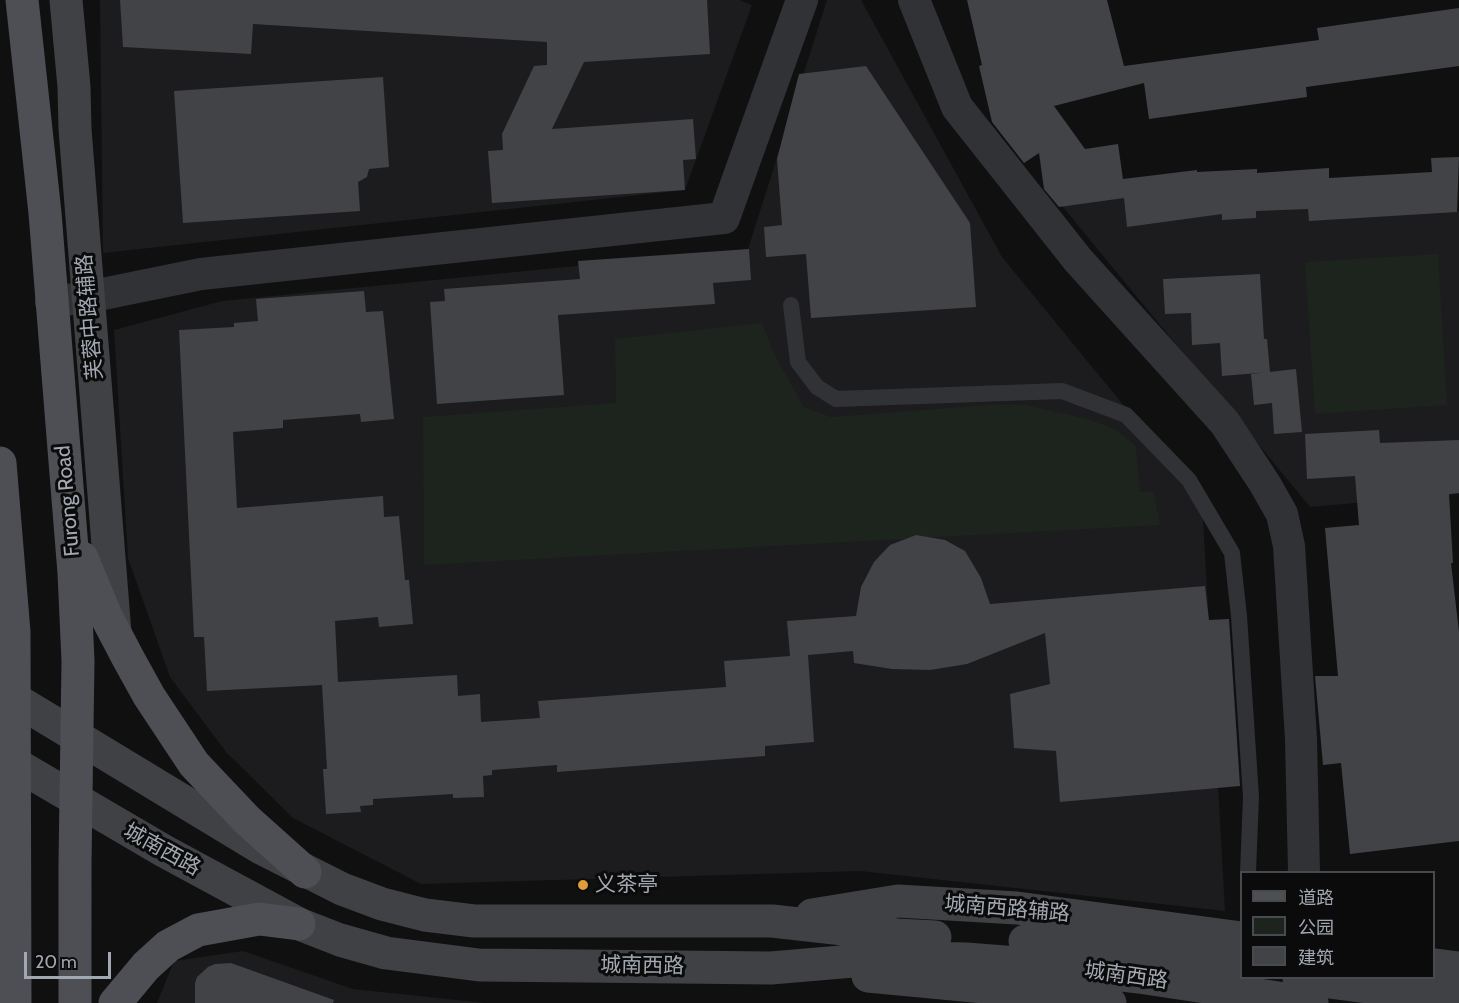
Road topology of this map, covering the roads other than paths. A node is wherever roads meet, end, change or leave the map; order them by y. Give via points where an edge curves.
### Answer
1 (22, 0) edge
2 (66, 0) edge
3 (802, 0) edge
4 (914, 0) edge
5 (88, 297) junction
6 (51, 302) junction
7 (791, 305) dead end
8 (0, 463) edge
9 (70, 522) junction
10 (116, 635) junction
11 (8, 695) edge
12 (78, 737) junction
13 (8, 760) edge
14 (76, 800) junction
15 (1248, 871) edge
16 (1304, 871) edge
17 (305, 872) junction
18 (772, 921) junction
19 (299, 924) junction
20 (1240, 938) edge
21 (0, 943) edge
22 (1435, 965) edge
23 (771, 968) junction
24 (1459, 968) edge
25 (1307, 979) edge
26 (1244, 982) edge
27 (122, 998) edge
28 (1459, 999) edge
29 (15, 1000) edge
30 (75, 1003) edge
31 (1110, 1003) edge
32 (1312, 1003) edge

1 - 6 main road, Furong Road
2 - 5 main road, 芙蓉中路辅路
3 - 5 street via 724,218 201,274
4 - 16 street via 957,107 1078,260 1225,423 1282,514 1289,546 1301,739
5 - 6 street
5 - 10 main road, 芙蓉中路辅路
6 - 9 main road, Furong Road
7 - 15 lane via 798,362 817,387 836,399 1062,391 1126,415 1189,480 1232,553 1251,797
8 - 11 main road via 14,632
9 - 10 main road via 89,578
9 - 12 main road, Furong Road
10 - 17 main road via 149,696 194,764 246,820
11 - 12 main road, 城南西路
11 - 13 main road
12 - 14 main road, Furong Road
12 - 17 main road, 城南西路
13 - 14 main road, 城南西路
13 - 29 main road
14 - 19 main road, 城南西路
14 - 30 main road, Furong Road
17 - 18 main road, 城南西路 via 382,904 425,915 474,921
18 - 20 main road, 城南西路辅路 via 898,901 1017,908
18 - 26 main road, 城南西路 via 897,935 1085,947
19 - 23 main road, 城南西路 via 386,953 446,962
19 - 27 main road via 259,919 198,930 168,946
21 - 29 main road
22 - 24 main road
23 - 26 main road, 城南西路 via 900,957
23 - 31 main road via 1047,993
25 - 28 main road
26 - 32 main road, 城南西路

